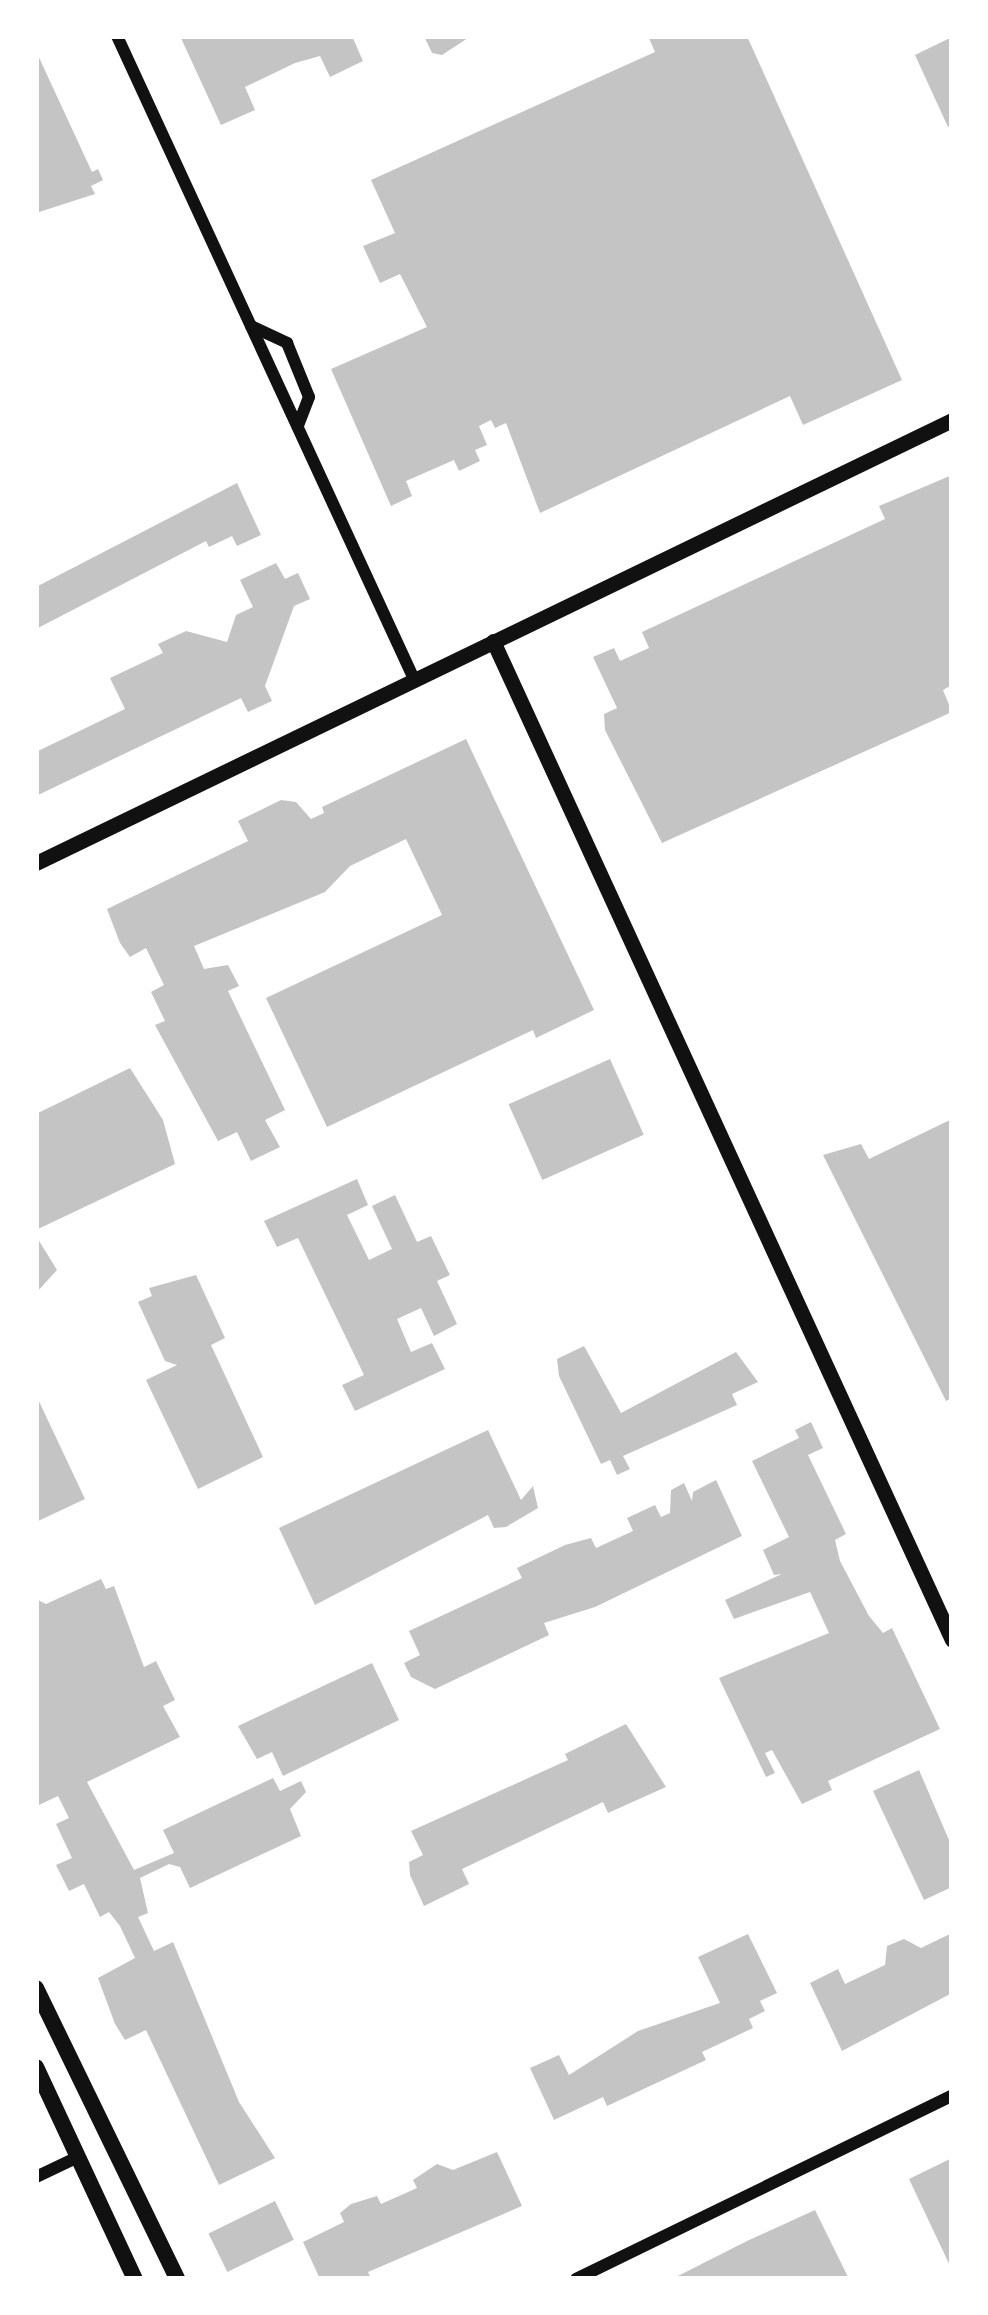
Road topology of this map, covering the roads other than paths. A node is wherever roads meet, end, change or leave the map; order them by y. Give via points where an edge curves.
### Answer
1 (117, 36) edge
2 (251, 326) junction
3 (952, 420) edge
4 (298, 426) junction
5 (493, 641) junction
6 (415, 679) junction
7 (36, 863) edge
8 (952, 1640) edge
9 (36, 1988) edge
10 (36, 2067) edge
11 (952, 2096) edge
12 (78, 2157) junction
13 (36, 2177) edge
14 (135, 2279) edge
15 (177, 2279) edge
16 (576, 2279) edge

1 - 2 street
2 - 4 street
2 - 4 street via 287,343 309,398
3 - 5 street
4 - 6 street
5 - 6 street
5 - 8 street
6 - 7 street
9 - 15 main road
10 - 12 main road
11 - 16 street
12 - 13 street
12 - 14 main road

